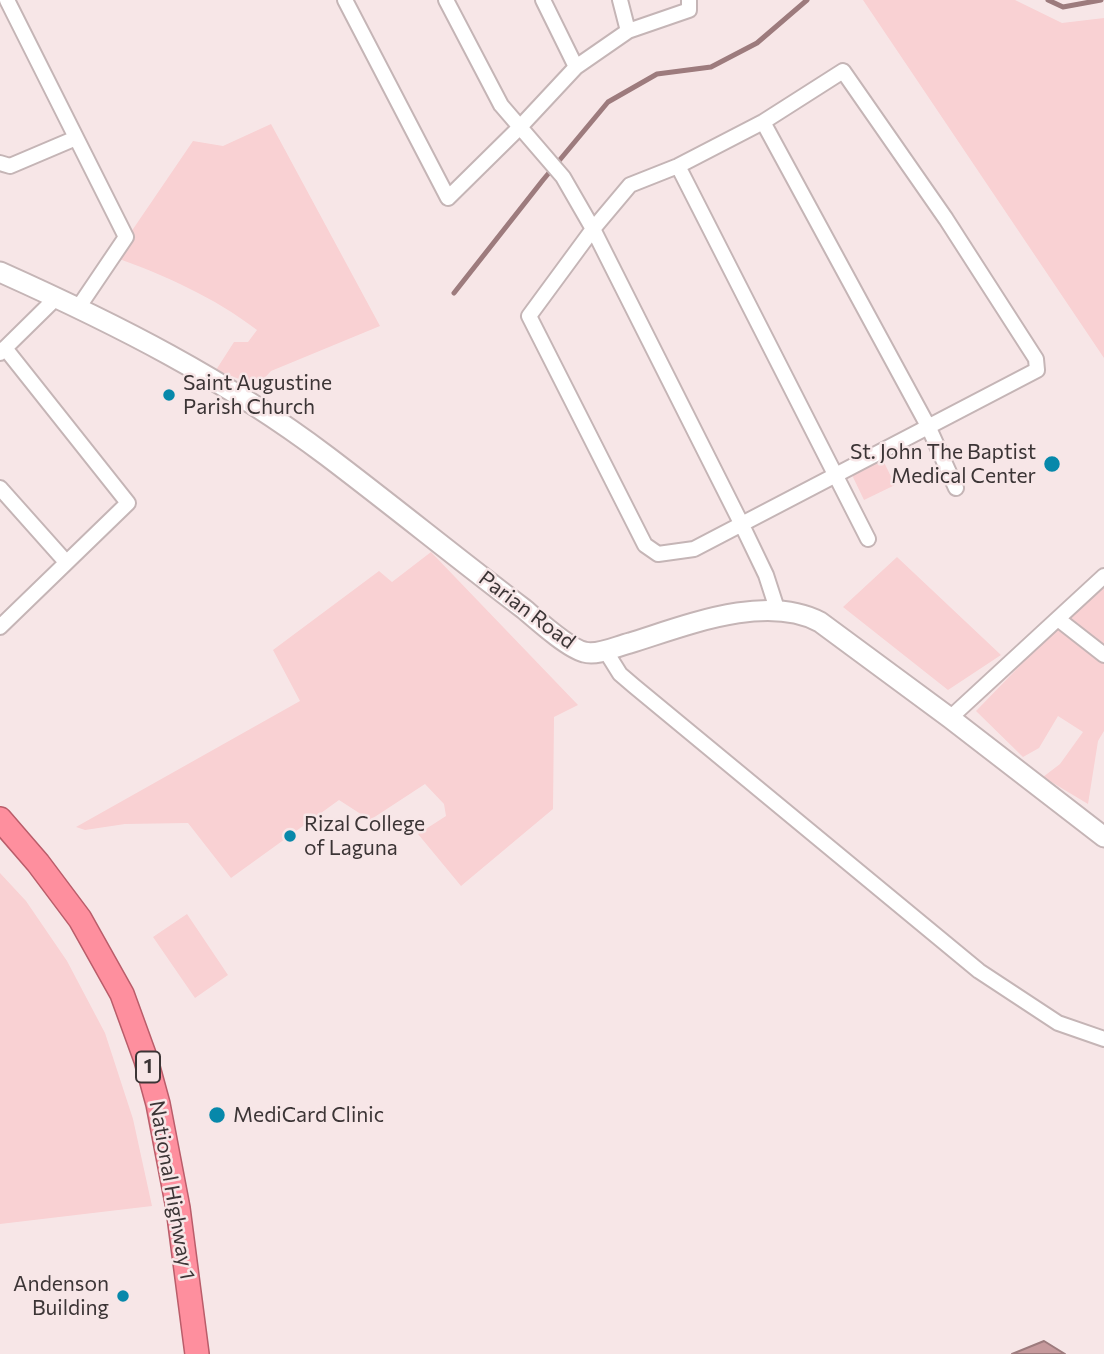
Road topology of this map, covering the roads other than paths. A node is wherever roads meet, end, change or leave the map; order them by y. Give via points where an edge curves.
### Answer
1 (7, 0) edge
2 (345, 0) edge
3 (446, 0) edge
4 (543, 0) edge
5 (620, 0) edge
6 (689, 0) edge
7 (628, 31) junction
8 (576, 67) junction
9 (763, 121) junction
10 (520, 127) junction
11 (76, 138) junction
12 (0, 163) edge
13 (678, 166) junction
14 (593, 229) junction
15 (0, 272) edge
16 (57, 297) junction
17 (78, 307) junction
18 (2, 350) edge
19 (928, 426) junction
20 (836, 475) junction
21 (0, 488) edge
22 (956, 488) dead end
23 (741, 523) junction
24 (868, 539) dead end
25 (66, 562) junction
26 (1104, 576) edge
27 (778, 612) junction
28 (1058, 619) junction
29 (0, 627) edge
30 (606, 650) junction
31 (1104, 655) edge
32 (950, 718) junction
33 (0, 819) edge
34 (1104, 837) edge
35 (1104, 1039) edge
36 (197, 1354) edge

1 - 11 street
2 - 10 street via 448,198
3 - 10 street via 501,105
4 - 8 street
5 - 7 street
6 - 7 street via 689,10
7 - 8 street
8 - 10 street
9 - 13 street
9 - 19 street
9 - 19 street via 843,71 1036,359 1037,370
10 - 14 street via 563,177
11 - 12 street via 10,166
11 - 17 street via 126,237
13 - 14 street via 630,185
13 - 20 street
14 - 23 street
14 - 23 street via 530,316 645,545 658,554 694,549
15 - 16 main road, Parian Road
16 - 17 main road, Parian Road
16 - 18 street
17 - 30 main road, Parian Road via 223,384 325,454 572,645 586,653
18 - 25 street via 128,503
19 - 20 street
19 - 22 street
20 - 23 street
20 - 24 street
21 - 25 street
23 - 27 street
25 - 29 street
26 - 28 street
27 - 30 main road, Parian Road via 716,618
27 - 32 main road, Parian Road via 798,613 820,622
28 - 31 street
28 - 32 street
30 - 35 street via 620,674 979,971 1058,1023
32 - 34 main road, Parian Road
33 - 36 highway, National Highway 1 / 1 via 80,919 122,994 158,1104 178,1208

